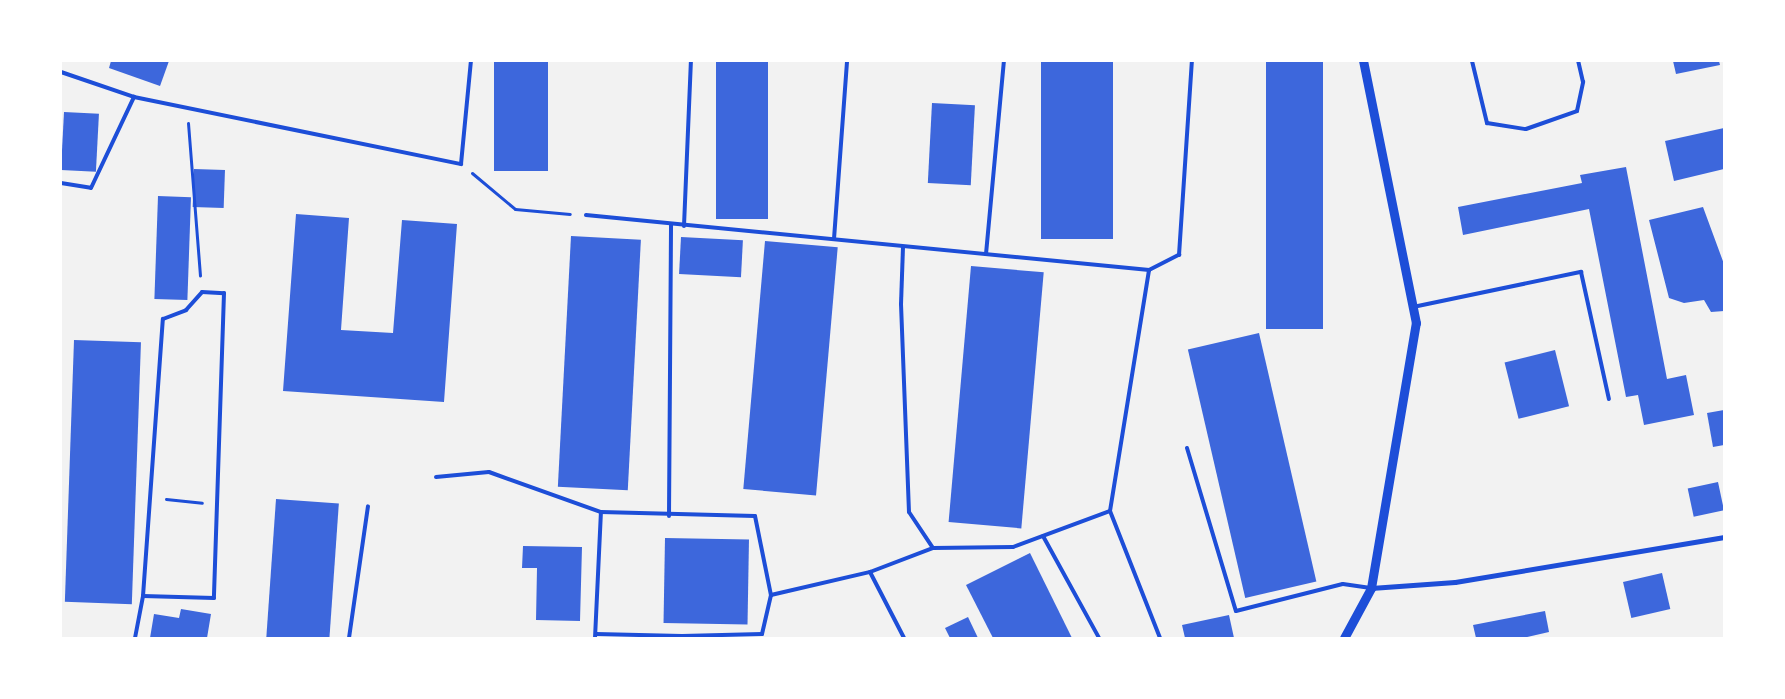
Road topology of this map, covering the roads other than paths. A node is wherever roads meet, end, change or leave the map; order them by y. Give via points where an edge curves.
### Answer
1 (471, 61) edge
2 (691, 61) edge
3 (846, 61) edge
4 (1004, 61) edge
5 (1192, 61) edge
6 (1363, 61) edge
7 (1472, 61) edge
8 (1578, 61) edge
9 (61, 72) edge
10 (134, 97) junction
11 (61, 183) edge
12 (586, 215) road end
13 (671, 224) junction
14 (684, 226) junction
15 (834, 239) junction
16 (903, 246) junction
17 (986, 254) junction
18 (1149, 270) junction
19 (1413, 307) junction
20 (1609, 399) dead end
21 (1187, 448) dead end
22 (436, 477) dead end
23 (368, 506) dead end
24 (1110, 511) junction
25 (601, 512) junction
26 (669, 516) junction
27 (1043, 536) junction
28 (1724, 537) edge
29 (933, 548) junction
30 (870, 572) junction
31 (1371, 588) junction
32 (771, 595) junction
33 (143, 596) junction
34 (596, 636) edge
35 (682, 637) edge
36 (135, 638) edge
37 (349, 638) edge
38 (904, 638) edge
39 (1099, 638) edge
40 (1160, 638) edge
41 (1344, 638) edge

1 - 10 lane via 461,164
2 - 14 lane
3 - 15 lane
4 - 17 lane
5 - 18 lane via 1179,255
6 - 19 street
7 - 8 lane via 1487,123 1526,129 1577,111 1583,82
9 - 10 lane
10 - 11 lane via 91,188
12 - 13 lane
13 - 14 lane
13 - 26 lane
14 - 15 lane
15 - 16 lane
16 - 17 lane
16 - 29 lane via 901,304 908,512
17 - 18 lane
18 - 24 lane
19 - 20 lane via 1581,272
19 - 31 street via 1416,323
21 - 31 lane via 1236,611 1343,584
22 - 25 lane via 489,472
23 - 37 lane
24 - 27 lane
24 - 40 lane
25 - 26 lane
25 - 34 lane
26 - 32 lane via 755,516
27 - 29 lane via 1013,547
27 - 39 lane
28 - 31 street via 1455,582
29 - 30 lane
30 - 32 lane
30 - 38 lane
31 - 41 street
32 - 35 lane via 762,634
33 - 33 lane via 163,319 186,310 202,292 224,293 214,598
33 - 36 lane
34 - 35 lane

